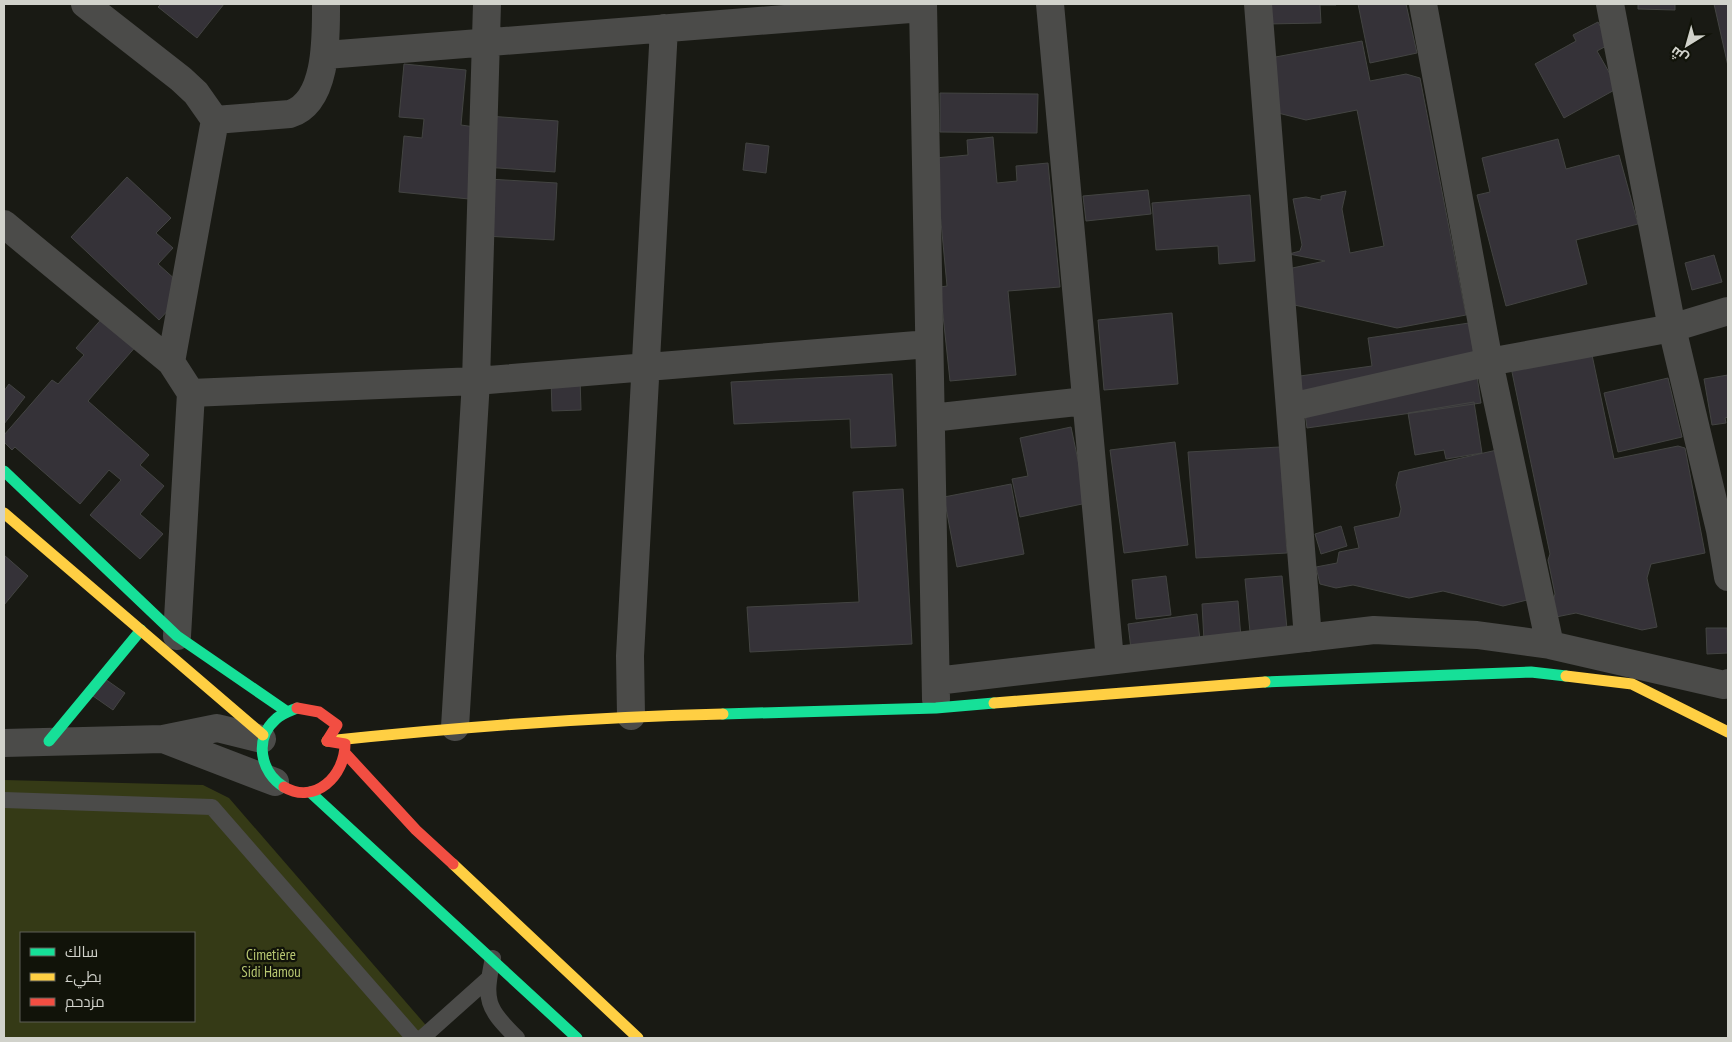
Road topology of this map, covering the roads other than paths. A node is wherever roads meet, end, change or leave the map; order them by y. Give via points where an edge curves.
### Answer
1 (85, 4) edge
2 (326, 4) edge
3 (487, 4) edge
4 (1050, 4) edge
5 (1258, 4) edge
6 (1423, 4) edge
7 (1610, 4) edge
8 (923, 6) edge
9 (664, 28) junction
10 (484, 42) junction
11 (326, 55) junction
12 (216, 120) junction
13 (4, 224) edge
14 (1728, 311) edge
15 (1672, 328) junction
16 (929, 344) junction
17 (171, 362) junction
18 (1489, 362) junction
19 (646, 366) junction
20 (476, 381) junction
21 (191, 393) junction
22 (1086, 402) junction
23 (1291, 407) junction
24 (931, 418) junction
25 (4, 471) edge
26 (4, 513) edge
27 (1728, 577) edge
28 (141, 630) junction
29 (177, 636) junction
30 (1308, 638) junction
31 (1550, 645) junction
32 (1110, 660) junction
33 (936, 680) junction
34 (1728, 683) edge
35 (936, 708) junction
36 (286, 711) junction
37 (630, 716) junction
38 (455, 727) junction
39 (1728, 732) edge
40 (262, 737) junction
41 (163, 739) junction
42 (50, 741) junction
43 (327, 741) junction
44 (4, 743) edge
45 (345, 754) junction
46 (275, 782) junction
47 (310, 792) junction
48 (4, 800) edge
49 (493, 958) junction
50 (488, 979) junction
51 (414, 1038) edge
52 (422, 1038) edge
53 (517, 1038) edge
54 (577, 1038) edge
55 (638, 1038) edge

1 - 12 street via 181,79
2 - 11 street
3 - 10 street
4 - 22 street
5 - 23 street
6 - 18 street
7 - 15 street
8 - 9 street
8 - 16 street
9 - 10 street
9 - 19 street
10 - 11 street
10 - 20 street
11 - 12 street via 318,81 298,112
12 - 17 street
13 - 17 street
14 - 15 street
15 - 18 street
15 - 27 street via 1720,530
16 - 19 street
16 - 24 street
17 - 21 street
18 - 23 street
18 - 31 street
19 - 20 street
19 - 37 street via 630,656
20 - 21 street
20 - 38 street
21 - 29 street
22 - 24 street
22 - 32 street
23 - 30 street
24 - 33 street
25 - 29 street
26 - 28 street
28 - 40 street
28 - 42 street
29 - 36 street
30 - 31 street via 1374,630 1477,635
30 - 32 street
31 - 34 street via 1724,685
32 - 33 street
33 - 35 street
35 - 37 street
35 - 39 street via 1290,680 1531,672 1632,684
36 - 40 street via 268,725
36 - 43 street via 308,708 329,717 337,725
37 - 38 street
38 - 43 street
40 - 41 street via 217,728
40 - 46 street via 262,762
41 - 42 street
41 - 46 street
42 - 44 street
43 - 45 street via 345,744
45 - 47 street via 334,779
45 - 55 street via 416,830
46 - 47 street via 291,791
47 - 49 street
48 - 51 lane via 212,806
49 - 50 lane
49 - 54 street
50 - 52 lane
50 - 53 lane via 487,994 494,1015

